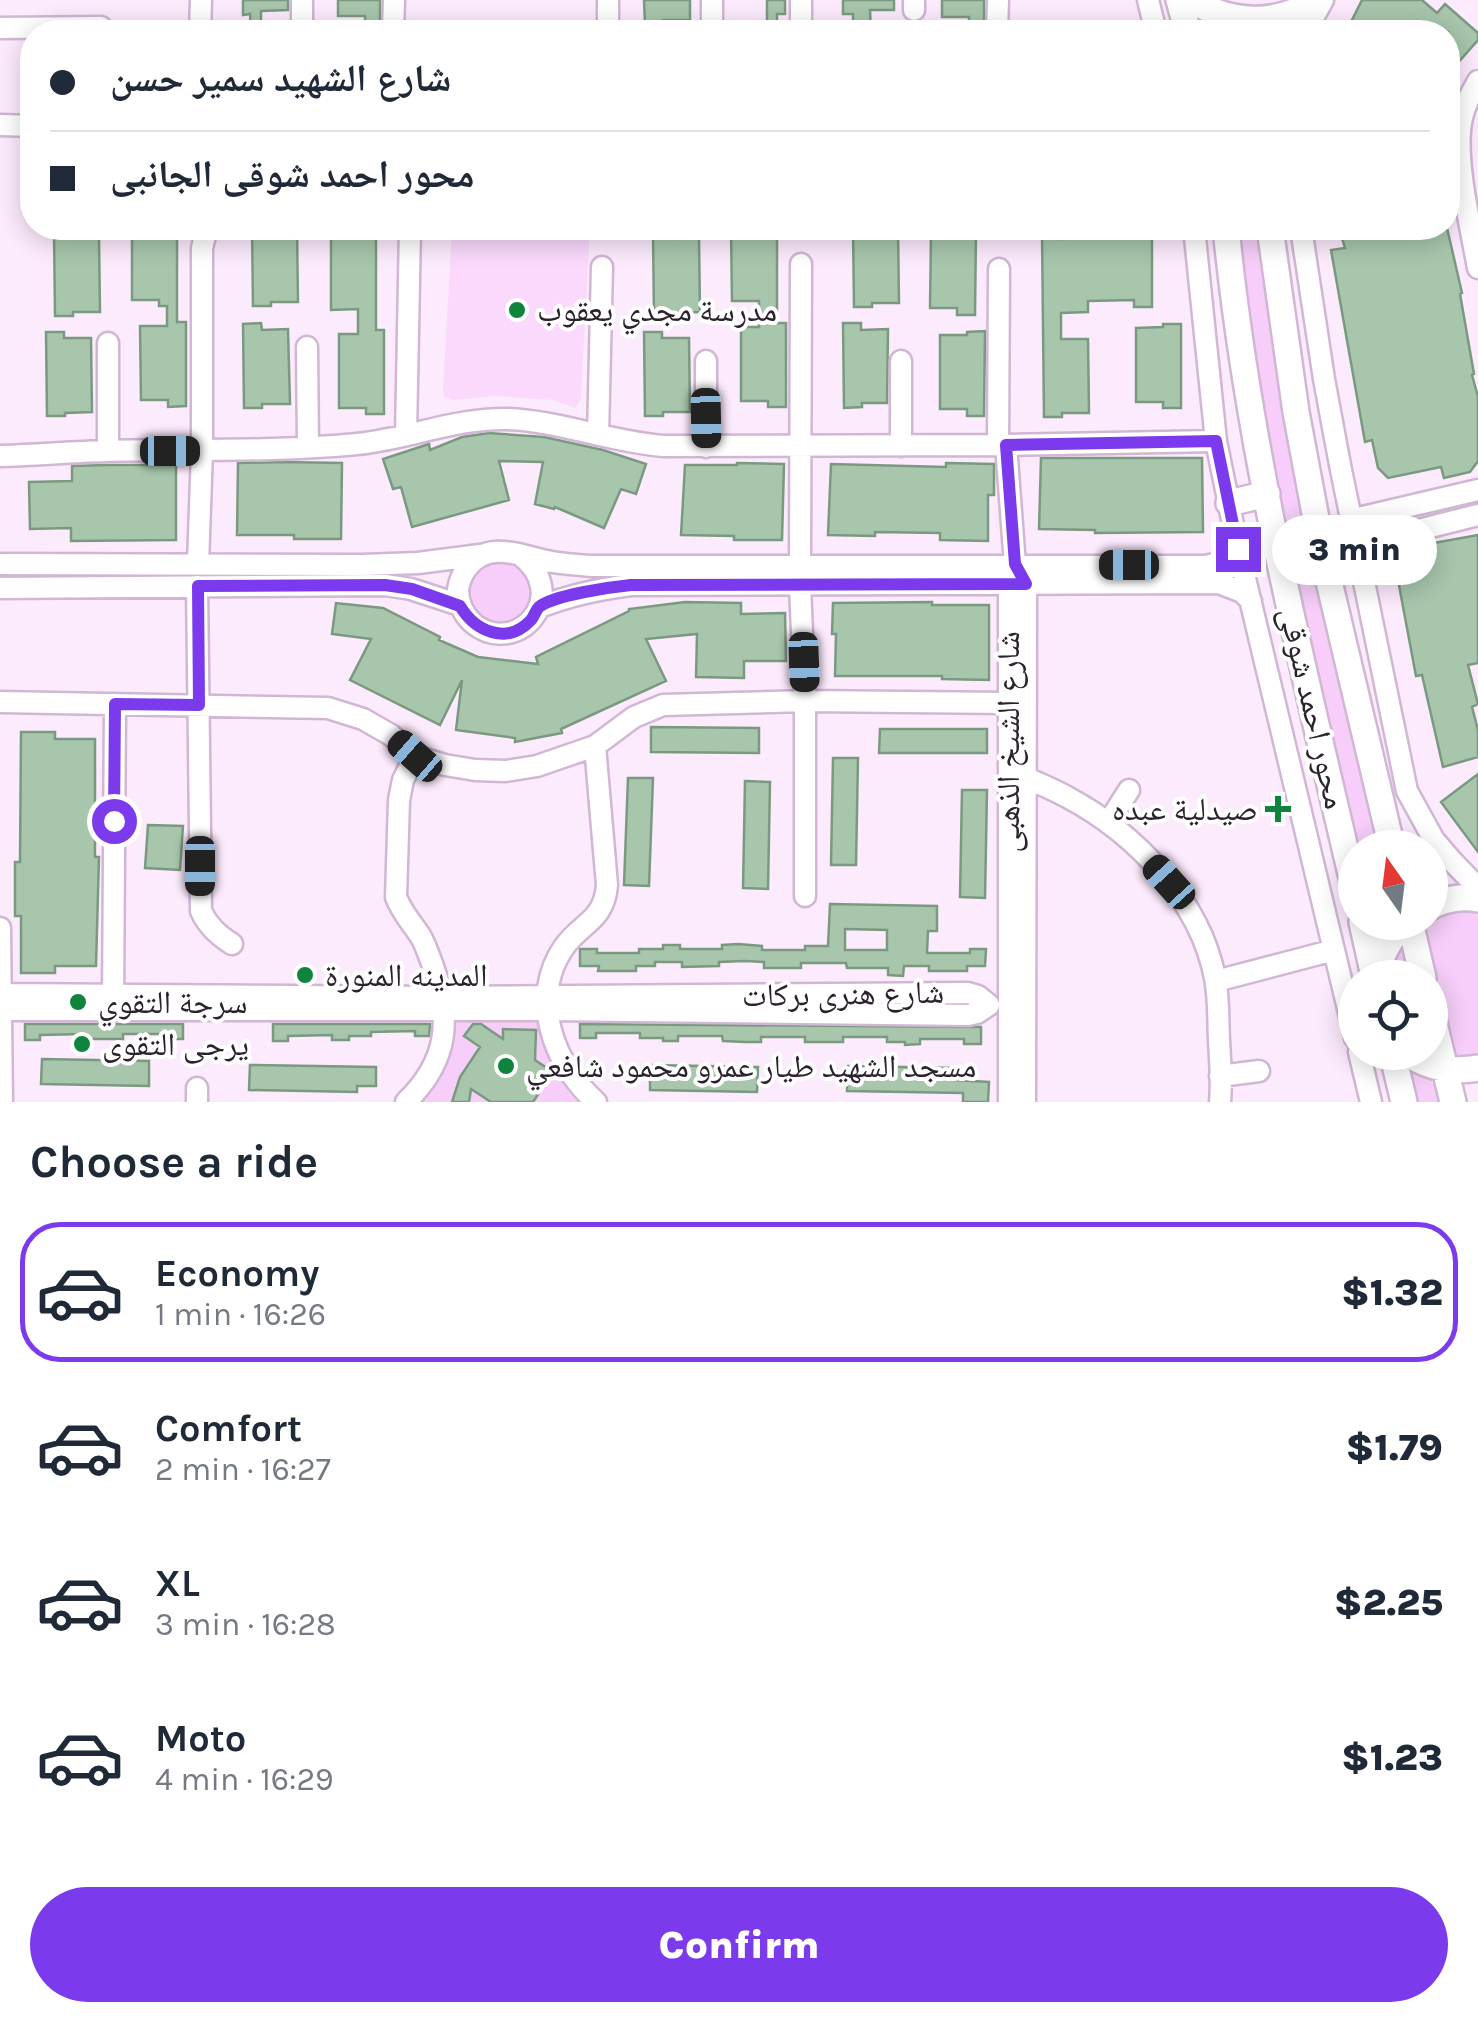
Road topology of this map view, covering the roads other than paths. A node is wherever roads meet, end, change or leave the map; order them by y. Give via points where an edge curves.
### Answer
1 (1192, 0) edge
2 (1319, 3) edge
3 (1237, 17) edge
4 (1478, 81) edge
5 (1460, 132) edge
6 (1460, 151) edge
7 (204, 240) edge
8 (410, 240) edge
9 (1195, 240) edge
10 (1228, 240) edge
11 (1272, 240) edge
12 (1304, 240) edge
13 (801, 264) dead end
14 (602, 267) dead end
15 (1478, 268) edge
16 (999, 269) dead end
17 (108, 344) dead end
18 (307, 346) dead end
19 (706, 361) dead end
20 (901, 361) dead end
21 (406, 435) junction
22 (598, 435) junction
23 (1216, 441) junction
24 (1002, 445) junction
25 (901, 446) junction
26 (308, 447) junction
27 (706, 447) junction
28 (801, 447) junction
29 (202, 451) junction
30 (108, 452) junction
31 (0, 456) edge
32 (1478, 490) edge
33 (1267, 494) junction
34 (1229, 504) junction
35 (1478, 516) edge
36 (1350, 520) junction
37 (1355, 546) junction
38 (1238, 549) junction
39 (482, 554) junction
40 (518, 554) junction
41 (0, 564) edge
42 (198, 564) junction
43 (800, 575) junction
44 (1016, 578) junction
45 (198, 586) junction
46 (0, 588) edge
47 (1250, 601) junction
48 (460, 606) junction
49 (540, 607) junction
50 (805, 701) junction
51 (0, 702) edge
52 (1008, 703) junction
53 (115, 704) junction
54 (199, 705) junction
55 (596, 746) junction
56 (415, 756) junction
57 (1025, 777) junction
58 (1129, 790) dead end
59 (1108, 823) junction
60 (1341, 830) edge
61 (1388, 830) edge
62 (1478, 888) edge
63 (805, 896) dead end
64 (1478, 899) edge
65 (1448, 901) edge
66 (0, 928) edge
67 (232, 944) dead end
68 (1334, 950) junction
69 (1338, 967) edge
70 (1216, 981) junction
71 (1, 1002) edge
72 (113, 1002) junction
73 (444, 1004) junction
74 (547, 1004) junction
75 (1478, 1068) edge
76 (1363, 1070) edge
77 (1396, 1070) edge
78 (1445, 1070) edge
79 (1448, 1070) edge
80 (1259, 1071) dead end
81 (1220, 1076) junction
82 (2, 1102) edge
83 (406, 1102) edge
84 (596, 1102) edge
85 (1009, 1102) edge
86 (1025, 1102) edge
87 (1220, 1102) edge
88 (1371, 1102) edge
89 (1404, 1102) edge
90 (1452, 1102) edge

1 - 3 main road
2 - 3 main road via 1264,20
4 - 5 street
6 - 15 street
7 - 29 street
8 - 21 street
9 - 23 street
10 - 33 main road, محور احمد شوقى
11 - 61 main road, محور احمد شوقى via 1323,556
12 - 36 street
13 - 28 street
14 - 22 street
16 - 24 street
17 - 30 street
18 - 26 street
19 - 27 street
20 - 25 street
21 - 22 street via 504,419
21 - 26 street
22 - 27 street
23 - 24 street
23 - 34 street
24 - 25 street
24 - 44 street
25 - 28 street
26 - 29 street
27 - 28 street
28 - 43 street
29 - 30 street
29 - 42 street
30 - 31 street
32 - 36 street
33 - 34 main road
33 - 60 main road, محور احمد شوقى
34 - 38 street
35 - 37 street
36 - 37 street
37 - 62 street via 1407,791 1434,840
38 - 44 street via 1215,565
38 - 47 street
39 - 40 street
39 - 42 street via 374,565
39 - 48 street via 462,576
40 - 43 street via 591,566
40 - 49 street via 539,576
41 - 42 street
43 - 44 street
43 - 49 street via 631,585
43 - 50 street
44 - 47 street via 1220,583
44 - 52 street, شارع الشيخ الذهبى
44 - 57 street, شارع الشيخ الذهبى
45 - 46 street
45 - 48 street via 385,585
45 - 54 street
47 - 68 street
48 - 49 street via 478,628 507,634
50 - 52 street
50 - 55 street via 663,706
50 - 63 street
51 - 53 street
52 - 85 street, شارع الشيخ الذهبى
53 - 54 street
53 - 72 street
54 - 56 street via 328,708 363,719
54 - 67 street via 201,910 206,923
55 - 56 street via 506,771
55 - 74 street via 606,898 563,950
56 - 73 street via 399,800 396,898 422,939
57 - 59 street
57 - 86 street, شارع الشيخ الذهبى
58 - 59 street
59 - 70 street via 1186,904
64 - 65 main road
66 - 71 street
68 - 69 street
68 - 70 street
70 - 81 street
71 - 72 street, شارع هنرى بركات
71 - 82 street
72 - 73 street, شارع هنرى بركات
73 - 74 street, شارع هنرى بركات
73 - 83 street via 441,1046
74 - 74 street, شارع هنرى بركات via 968,1015 990,1005 968,993
74 - 84 street via 562,1061
75 - 79 main road
76 - 88 street
77 - 89 main road
78 - 90 main road
80 - 81 street
81 - 87 street

